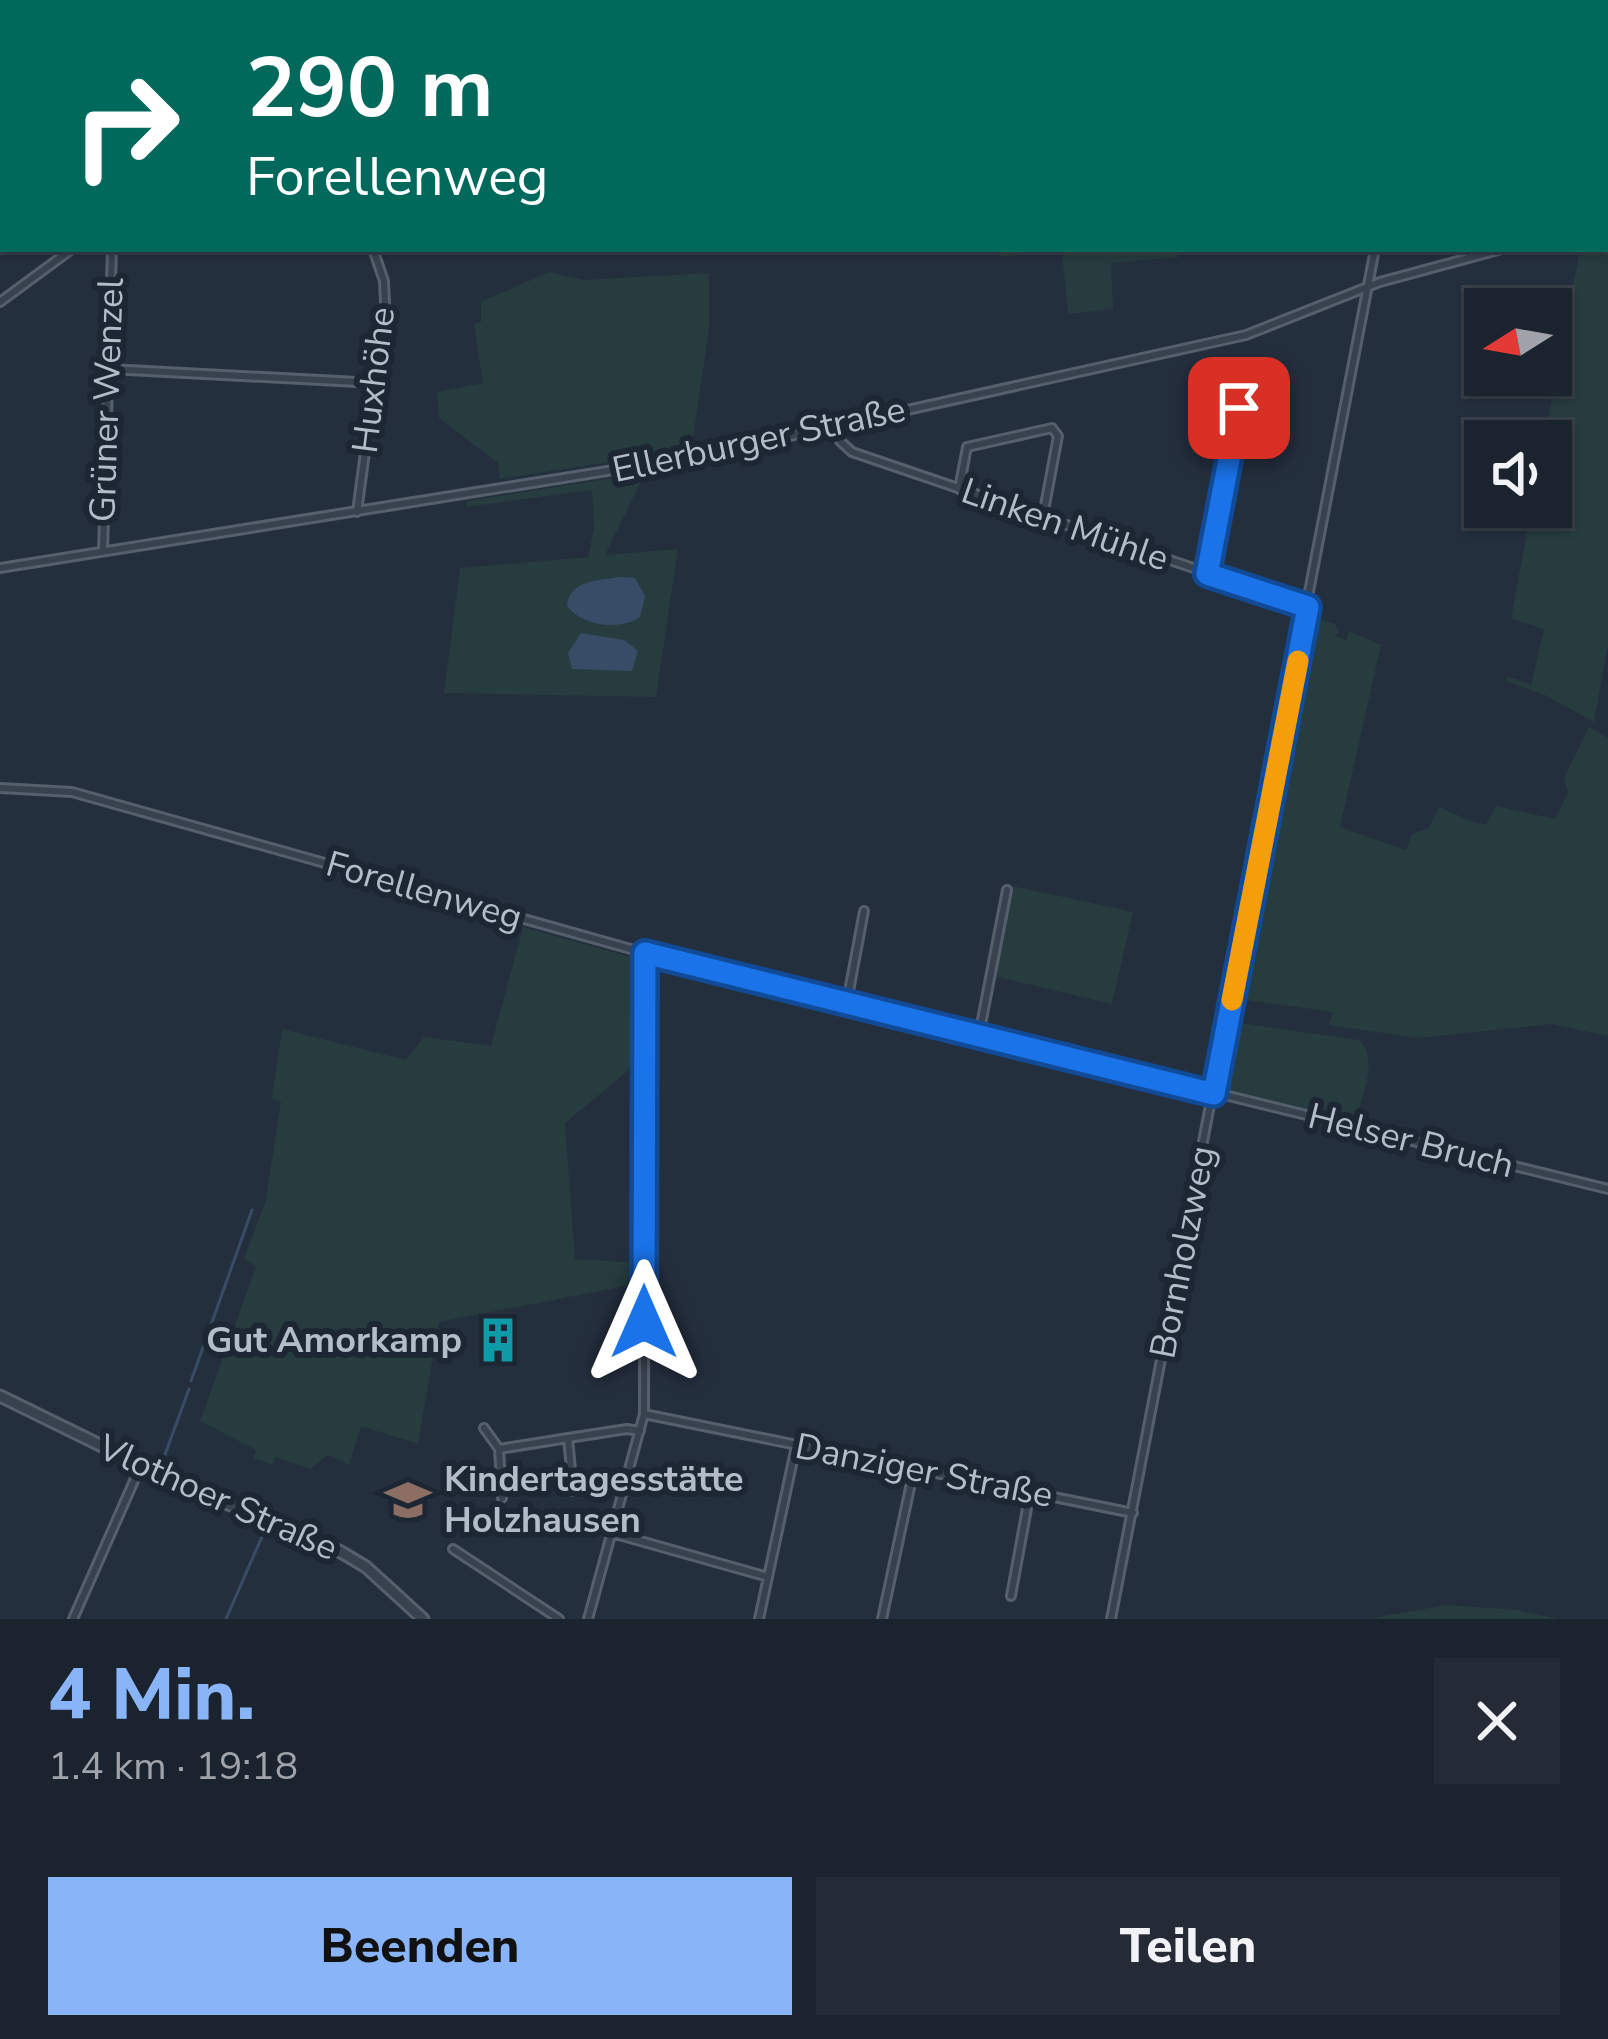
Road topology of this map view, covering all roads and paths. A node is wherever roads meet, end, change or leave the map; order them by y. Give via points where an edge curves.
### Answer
1 (64, 252) edge
2 (112, 252) edge
3 (374, 252) edge
4 (1375, 252) edge
5 (1491, 252) edge
6 (1369, 286) junction
7 (0, 302) edge
8 (109, 369) junction
9 (376, 383) junction
10 (1239, 408) dead end
11 (834, 426) junction
12 (959, 489) junction
13 (358, 512) junction
14 (1043, 516) junction
15 (103, 551) junction
16 (0, 568) edge
17 (1207, 574) junction
18 (1308, 607) junction
19 (0, 788) edge
20 (1007, 890) dead end
21 (864, 911) dead end
22 (645, 953) junction
23 (847, 1002) junction
24 (979, 1035) junction
25 (1214, 1094) junction
26 (1608, 1189) edge
27 (0, 1396) edge
28 (644, 1414) junction
29 (484, 1427) dead end
30 (640, 1431) junction
31 (568, 1438) junction
32 (796, 1446) junction
33 (499, 1449) junction
34 (141, 1466) junction
35 (914, 1469) junction
36 (573, 1491) dead end
37 (1030, 1492) junction
38 (502, 1498) dead end
39 (1132, 1513) junction
40 (612, 1533) junction
41 (454, 1549) dead end
42 (768, 1577) junction
43 (1011, 1596) dead end
44 (74, 1619) edge
45 (422, 1619) edge
46 (559, 1619) edge
47 (588, 1619) edge
48 (759, 1619) edge
49 (882, 1619) edge
50 (1111, 1619) edge

1 - 7 street
2 - 8 street, Grüner Wenzel
3 - 9 street, Huxhöhe via 385,303
4 - 6 street, Bornholzweg
5 - 6 street, Ellerburger Straße
6 - 11 street, Ellerburger Straße via 1246,334
6 - 18 street, Bornholzweg
8 - 9 street
8 - 15 street, Grüner Wenzel
9 - 13 street, Huxhöhe
10 - 17 street
11 - 12 street, Linken Mühle via 852,452
11 - 13 street, Ellerburger Straße
12 - 14 street, Linken Mühle
12 - 14 street via 967,447 1052,428 1058,436
13 - 15 street, Ellerburger Straße
14 - 17 street, Linken Mühle
15 - 16 street, Ellerburger Straße
17 - 18 street, Linken Mühle
18 - 25 street, Bornholzweg
19 - 22 street, Forellenweg via 72,792
20 - 24 street
21 - 23 street
22 - 23 street, Forellenweg
22 - 28 street
23 - 24 street, Forellenweg
24 - 25 street, Forellenweg
25 - 26 street, Helser Bruch
25 - 39 street, Bornholzweg
27 - 34 street, Vlothoer Straße
28 - 30 street
28 - 32 street, Danziger Straße
29 - 33 street
30 - 31 street
30 - 40 street
31 - 33 street
31 - 36 street
32 - 35 street, Danziger Straße
32 - 42 street
33 - 38 street
34 - 44 street
34 - 45 street, Vlothoer Straße via 341,1552
35 - 37 street, Danziger Straße
35 - 49 street
37 - 39 street, Danziger Straße
37 - 43 street
39 - 50 street, Bornholzweg
40 - 42 street
40 - 47 street
41 - 46 street
42 - 48 street

